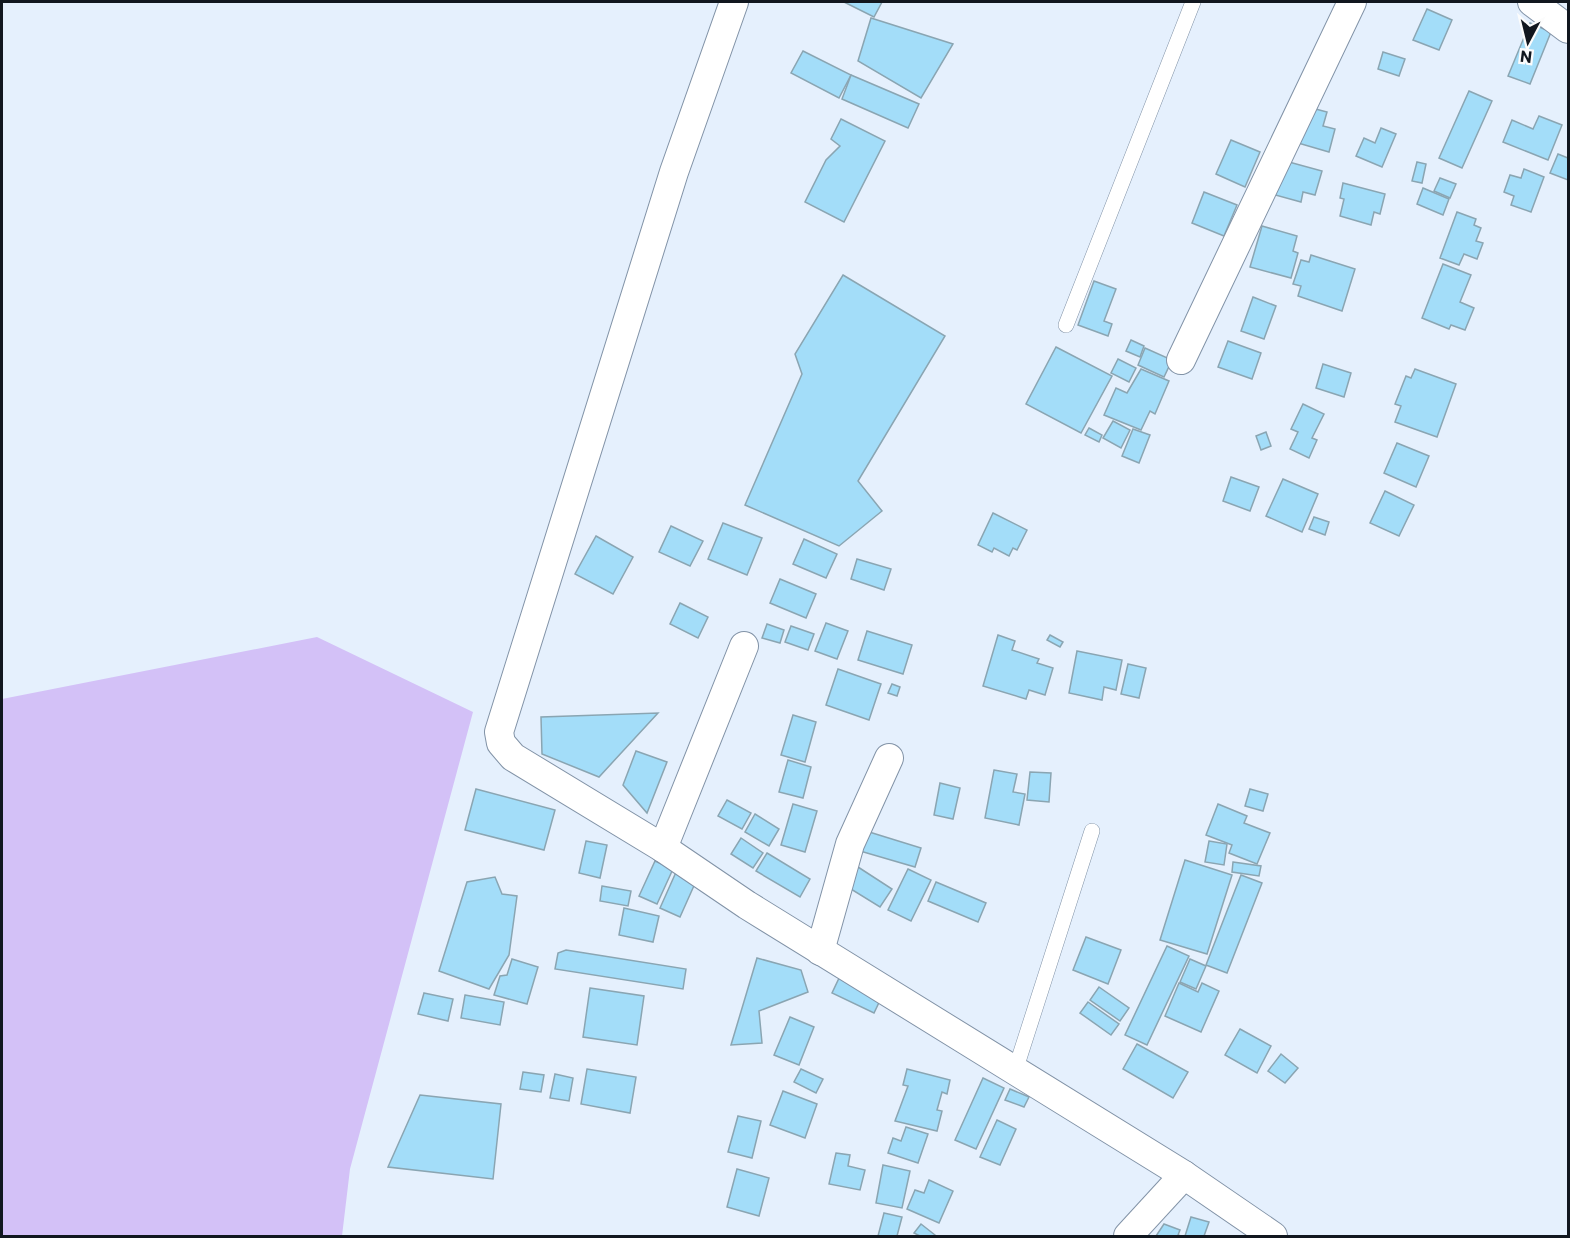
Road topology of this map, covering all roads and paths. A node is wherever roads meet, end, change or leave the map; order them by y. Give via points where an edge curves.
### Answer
1 (734, 2) edge
2 (1193, 2) edge
3 (1352, 2) edge
4 (1532, 2) edge
5 (1569, 29) edge
6 (1066, 325) dead end
7 (1181, 360) dead end
8 (744, 646) dead end
9 (889, 758) dead end
10 (1092, 831) dead end
11 (663, 848) junction
12 (820, 951) junction
13 (1015, 1071) junction
14 (1184, 1175) junction
15 (1128, 1236) edge
16 (1274, 1236) edge

1 - 11 street via 674,172 499,732 501,743 513,757
2 - 6 lane
3 - 7 street
4 - 5 street
8 - 11 street
9 - 12 street via 850,844
10 - 13 lane
11 - 12 street
12 - 13 street
13 - 14 street
14 - 15 street
14 - 16 street

